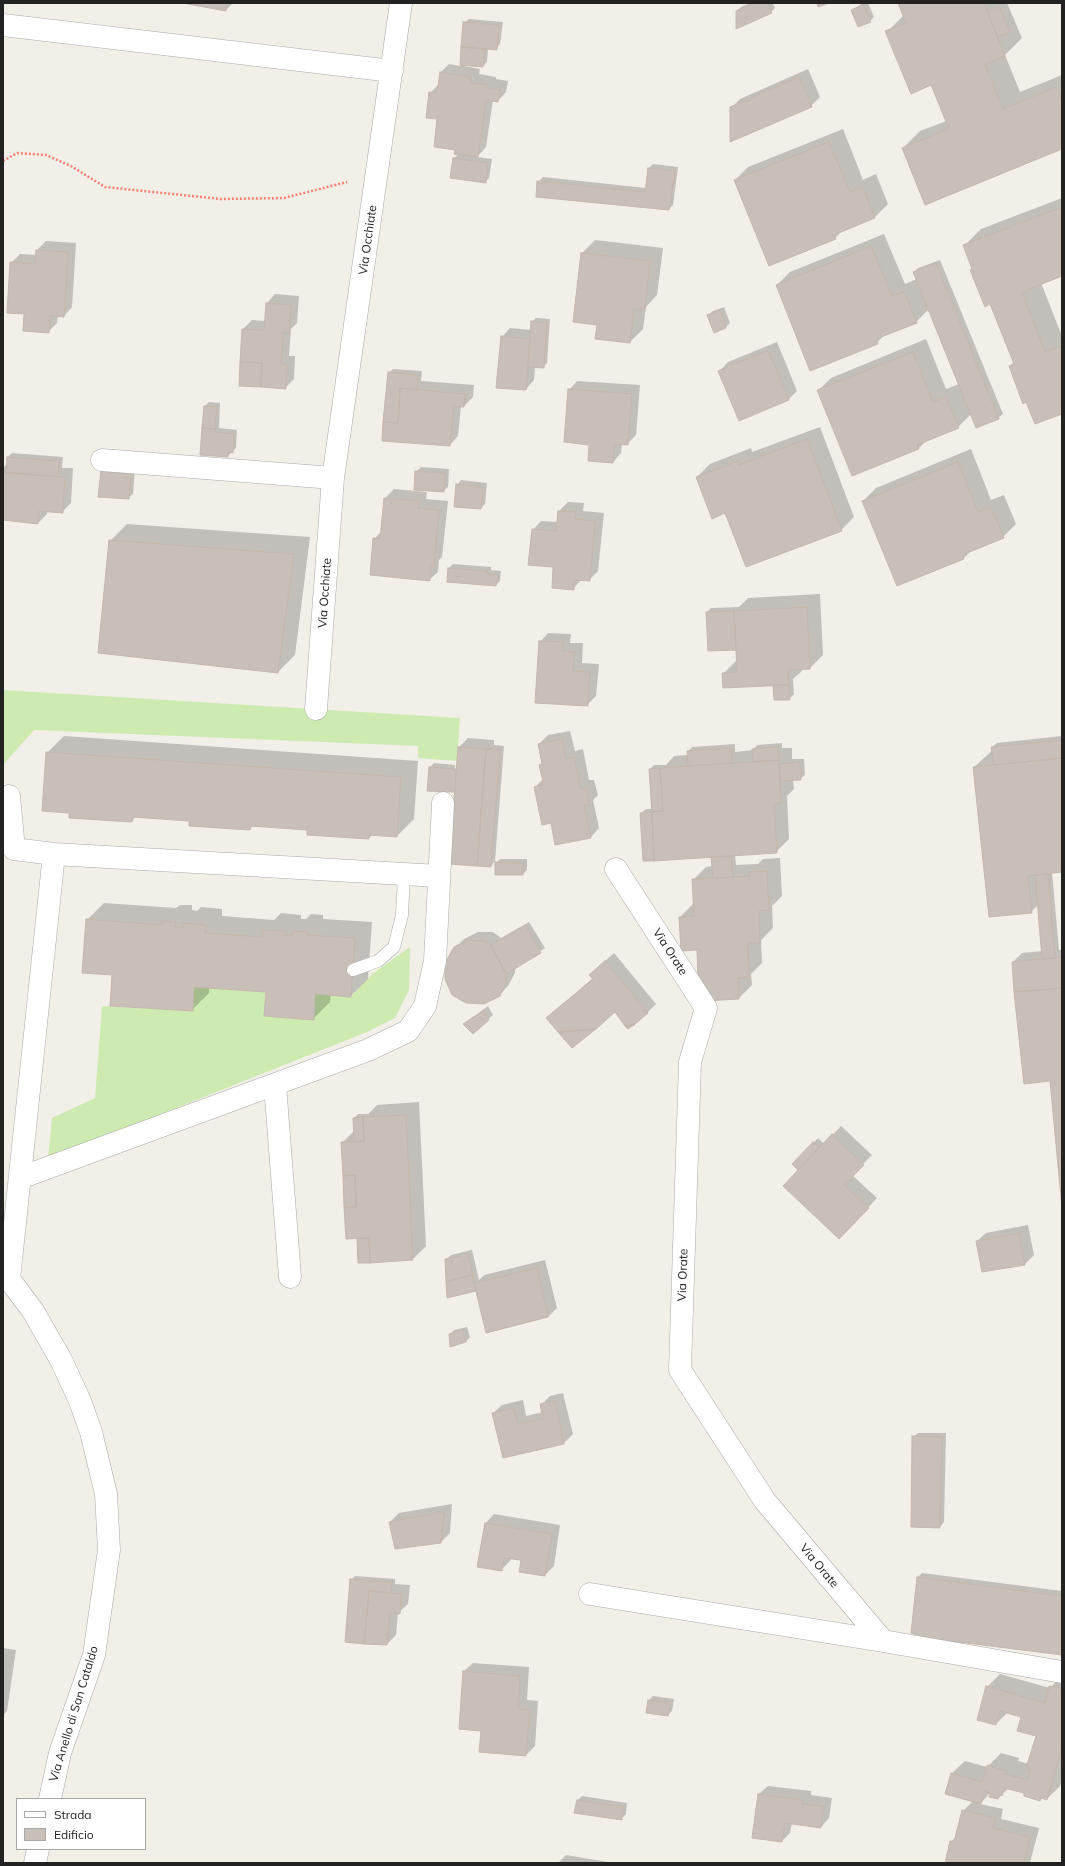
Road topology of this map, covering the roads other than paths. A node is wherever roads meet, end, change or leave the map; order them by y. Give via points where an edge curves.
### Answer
1 (401, 3) edge
2 (3, 25) edge
3 (392, 71) junction
4 (102, 460) dead end
5 (334, 478) junction
6 (316, 709) dead end
7 (9, 796) dead end
8 (443, 803) dead end
9 (54, 854) junction
10 (616, 869) dead end
11 (404, 875) junction
12 (439, 876) junction
13 (353, 970) dead end
14 (275, 1085) junction
15 (20, 1178) junction
16 (6, 1275) edge
17 (290, 1277) dead end
18 (590, 1594) dead end
19 (883, 1641) junction
20 (1062, 1672) edge
21 (50, 1798) edge
22 (38, 1850) edge
23 (35, 1863) edge

1 - 3 street, Via Occhiate
2 - 3 street
3 - 5 street, Via Occhiate
4 - 5 street
5 - 6 street, Via Occhiate
7 - 9 street via 14,849
8 - 12 street
9 - 11 street
9 - 15 street
10 - 19 street, Via Orate via 706,1008 690,1062 680,1370 765,1501
11 - 12 street
11 - 13 lane via 402,915 394,947 378,961
12 - 14 street via 435,961 425,1006 408,1030 368,1050
14 - 15 street
14 - 17 street
15 - 16 street
16 - 21 street, Via Anello di San Cataldo via 33,1311 61,1360 80,1401 106,1494 108,1550 94,1655 60,1754
18 - 19 street
19 - 20 street
22 - 23 street

